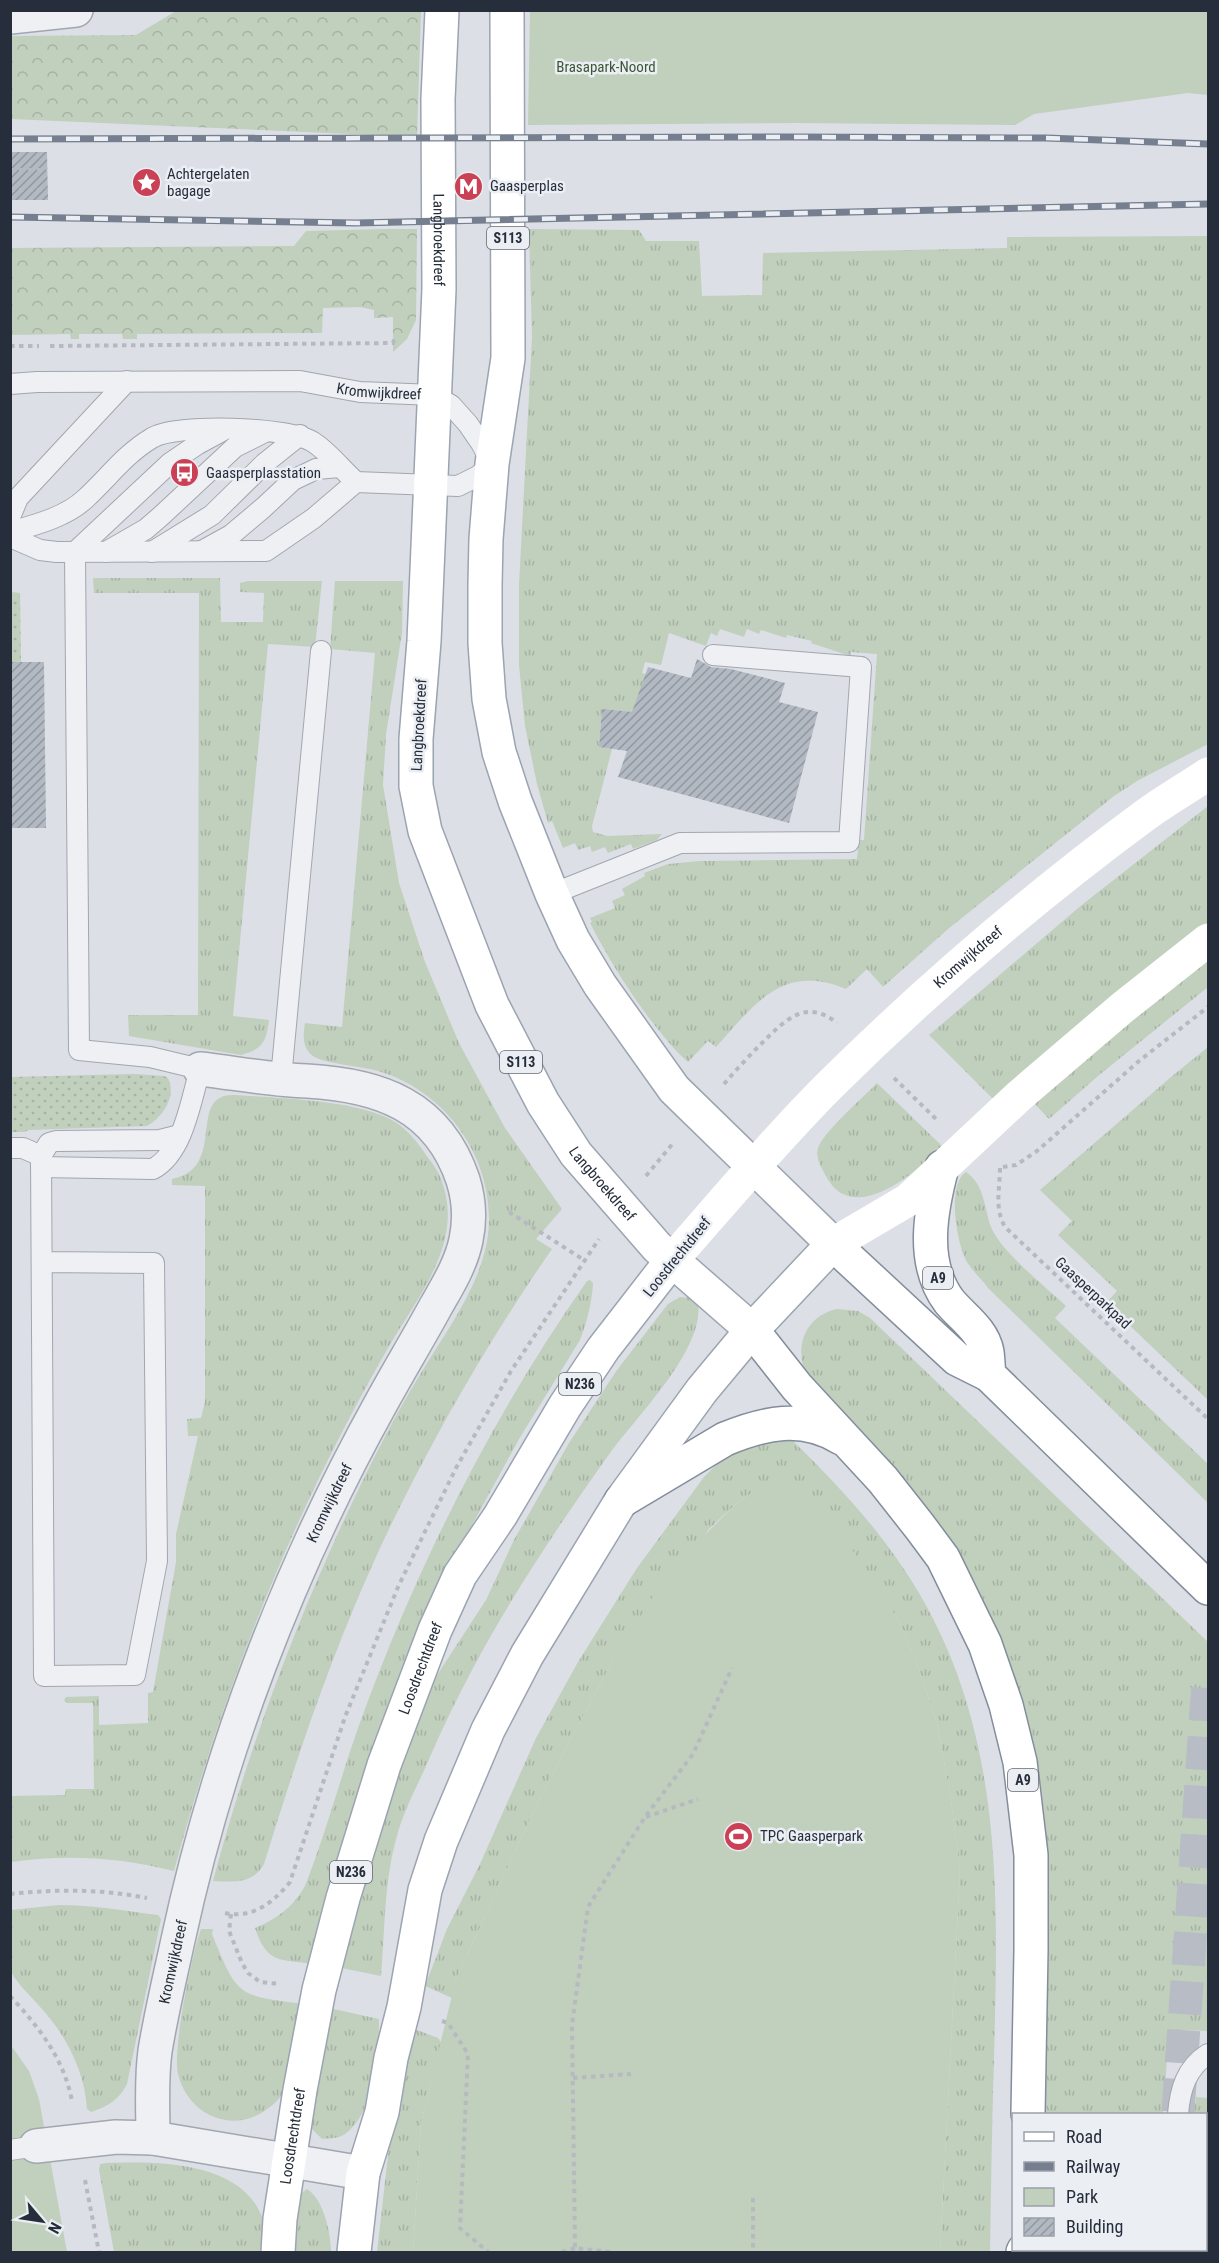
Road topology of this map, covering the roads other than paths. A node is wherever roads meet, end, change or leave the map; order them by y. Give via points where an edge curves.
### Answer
1 (76, 10) edge
2 (442, 10) edge
3 (507, 10) edge
4 (10, 17) edge
5 (127, 381) junction
6 (10, 384) edge
7 (434, 396) junction
8 (225, 430) junction
9 (268, 430) junction
10 (300, 435) junction
11 (492, 464) junction
12 (340, 467) junction
13 (356, 482) junction
14 (430, 485) junction
15 (10, 517) edge
16 (10, 532) edge
17 (10, 537) edge
18 (75, 552) junction
19 (106, 552) junction
20 (152, 552) junction
21 (200, 553) junction
22 (321, 651) dead end
23 (713, 655) dead end
24 (1209, 774) edge
25 (552, 894) junction
26 (1209, 940) edge
27 (200, 1070) junction
28 (281, 1078) junction
29 (180, 1135) junction
30 (10, 1148) edge
31 (41, 1162) junction
32 (753, 1167) junction
33 (942, 1167) junction
34 (833, 1244) junction
35 (672, 1260) junction
36 (42, 1262) junction
37 (752, 1330) junction
38 (989, 1375) junction
39 (850, 1444) junction
40 (621, 1501) junction
41 (1209, 1588) edge
42 (1209, 2054) edge
43 (1028, 2113) edge
44 (1178, 2113) edge
45 (153, 2138) junction
46 (23, 2148) edge
47 (289, 2159) junction
48 (363, 2173) junction
49 (278, 2253) edge
50 (354, 2253) edge

1 - 4 street
2 - 7 main road, Langbroekdreef / S113
3 - 11 main road, S113 via 508,358
5 - 6 lane, Kromwijkdreef
5 - 7 lane, Kromwijkdreef via 300,381 360,392
5 - 15 lane via 18,498
7 - 11 lane, Kromwijkdreef via 451,405 468,424
7 - 14 main road, Langbroekdreef / S113
8 - 9 lane
8 - 16 lane via 161,433 125,457 84,501 57,516
8 - 18 lane via 170,463
9 - 10 lane
9 - 19 lane via 235,447 146,529
10 - 12 lane via 314,442
10 - 20 lane via 212,515
11 - 14 lane via 458,486
11 - 25 main road, S113 via 485,585 489,699 499,752
12 - 13 lane
12 - 21 lane via 316,469 293,480 231,535
13 - 14 lane
13 - 21 lane via 314,518 266,550
14 - 35 main road, Langbroekdreef / S113 via 416,739 416,786 425,831 492,1005 543,1103 576,1154
17 - 18 lane via 40,550
18 - 19 lane
18 - 27 lane via 79,1050 150,1057
19 - 20 lane
20 - 21 lane
22 - 28 lane
23 - 25 lane via 861,667 849,842 680,843
24 - 32 main road, Kromwijkdreef via 1145,816 998,931 829,1086
25 - 32 main road, S113 via 600,985 674,1089
26 - 33 main road via 1079,1044
27 - 28 street, Kromwijkdreef
27 - 29 lane
28 - 45 street, Kromwijkdreef via 332,1082 377,1092 423,1118 440,1135 457,1164 465,1184 469,1221 454,1274 345,1468 294,1581 228,1757 191,1885 155,2052
29 - 31 lane via 160,1140 56,1141 49,1143
29 - 31 lane via 170,1156 153,1169
30 - 31 lane via 23,1148
31 - 36 lane
32 - 34 main road
32 - 35 main road, Loosdrechtdreef
33 - 34 main road via 908,1200
33 - 38 main road, A9 via 930,1238 933,1263 948,1299 980,1334 987,1350
34 - 37 main road
34 - 38 main road via 957,1359
35 - 37 main road, Langbroekdreef / S113
35 - 47 main road, Loosdrechtdreef / N236 via 603,1349 565,1406 501,1516 460,1575 435,1630 384,1765 343,1898 313,2017
36 - 36 lane via 44,1676 135,1675 157,1561 154,1263
37 - 39 main road, A9 via 797,1387
37 - 40 main road via 702,1390
38 - 41 main road
39 - 40 main road, A9 via 820,1428 796,1422 762,1427 725,1439
39 - 43 main road, A9 via 943,1558 985,1644 1006,1705 1023,1776 1031,1856
40 - 48 main road via 527,1655 488,1730 441,1841 425,1890 382,2112
42 - 44 lane via 1184,2080
45 - 46 street via 116,2137
45 - 47 street
47 - 48 street
47 - 49 main road, Loosdrechtdreef / N236
48 - 50 main road

